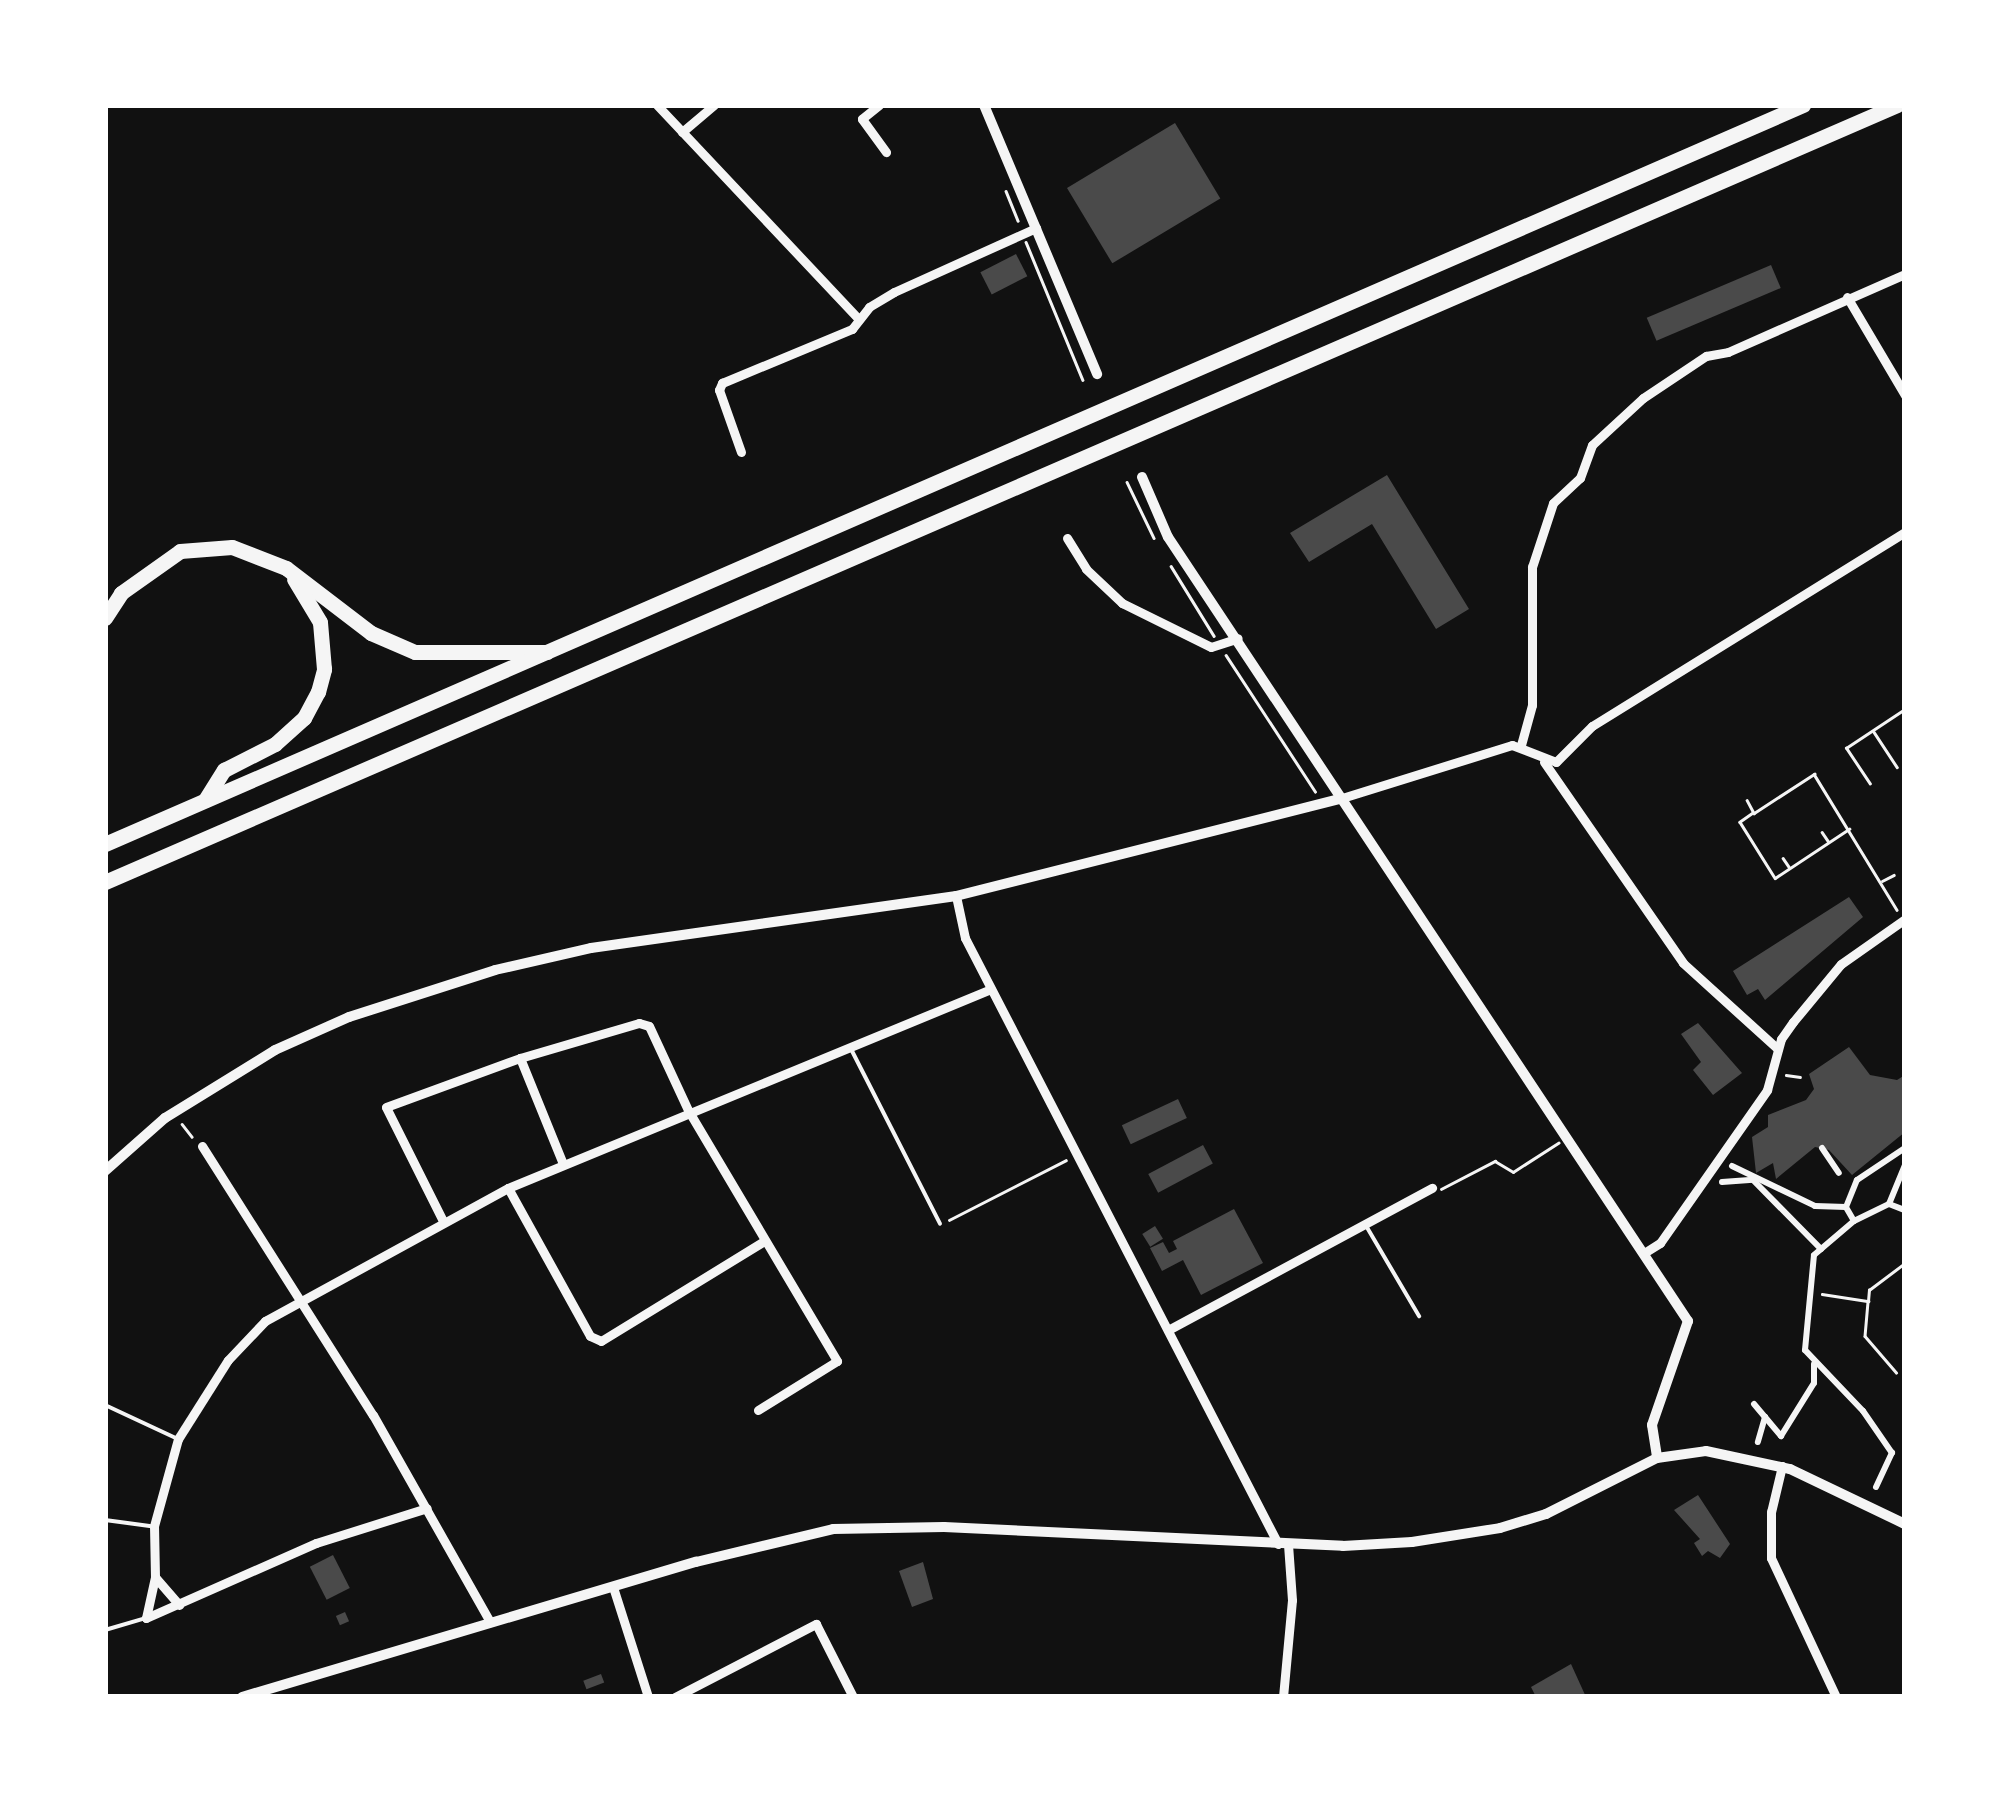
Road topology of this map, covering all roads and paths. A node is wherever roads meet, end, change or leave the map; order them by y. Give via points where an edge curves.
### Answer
1 (657, 105) edge
2 (714, 105) edge
3 (879, 105) edge
4 (984, 105) edge
5 (1803, 105) edge
6 (1897, 105) edge
7 (682, 132) junction
8 (886, 152) dead end
9 (1036, 228) junction
10 (1905, 274) edge
11 (1847, 297) junction
12 (859, 319) junction
13 (1097, 374) dead end
14 (1905, 395) edge
15 (741, 452) dead end
16 (1142, 477) dead end
17 (1905, 532) edge
18 (1067, 538) dead end
19 (286, 568) junction
20 (105, 618) edge
21 (1238, 638) junction
22 (551, 652) junction
23 (1905, 710) edge
24 (1873, 730) junction
25 (1521, 745) junction
26 (1563, 758) junction
27 (1542, 760) junction
28 (1898, 766) dead end
29 (1870, 784) dead end
30 (1564, 788) junction
31 (1342, 798) junction
32 (1746, 800) dead end
33 (203, 802) junction
34 (1754, 812) junction
35 (1849, 829) junction
36 (1822, 832) dead end
37 (1829, 842) junction
38 (105, 844) edge
39 (1783, 858) dead end
40 (1790, 868) junction
41 (1894, 875) dead end
42 (105, 882) edge
43 (1881, 882) junction
44 (956, 896) junction
45 (1904, 920) edge
46 (991, 989) junction
47 (849, 1045) junction
48 (1778, 1050) junction
49 (520, 1058) junction
50 (1786, 1075) dead end
51 (1800, 1077) dead end
52 (688, 1110) junction
53 (181, 1122) dead end
54 (188, 1132) dead end
55 (1568, 1136) junction
56 (202, 1146) dead end
57 (1822, 1148) dead end
58 (1905, 1148) edge
59 (1076, 1155) junction
60 (563, 1164) junction
61 (1905, 1165) edge
62 (1732, 1166) dead end
63 (105, 1172) edge
64 (1754, 1180) junction
65 (1857, 1180) junction
66 (1722, 1182) dead end
67 (508, 1188) junction
68 (1432, 1188) joint
69 (1889, 1204) junction
70 (1846, 1207) junction
71 (1905, 1210) edge
72 (1854, 1221) junction
73 (442, 1222) junction
74 (940, 1224) joint
75 (1364, 1224) junction
76 (764, 1242) junction
77 (1821, 1249) junction
78 (1644, 1253) junction
79 (1905, 1263) edge
80 (1811, 1293) junction
81 (1868, 1301) junction
82 (302, 1302) junction
83 (1419, 1316) dead end
84 (1168, 1330) junction
85 (1814, 1364) junction
86 (1896, 1372) dead end
87 (1754, 1404) dead end
88 (105, 1405) edge
89 (758, 1410) dead end
90 (1765, 1417) junction
91 (178, 1439) junction
92 (1758, 1442) dead end
93 (1657, 1458) junction
94 (1782, 1466) junction
95 (1876, 1486) dead end
96 (427, 1508) junction
97 (105, 1520) edge
98 (1905, 1524) edge
99 (154, 1526) junction
100 (1283, 1544) junction
101 (155, 1577) junction
102 (614, 1587) junction
103 (179, 1605) junction
104 (146, 1618) junction
105 (490, 1622) junction
106 (105, 1630) edge
107 (1835, 1694) edge
108 (242, 1697) edge
109 (648, 1697) edge
110 (676, 1697) edge
111 (853, 1697) edge
112 (1283, 1697) edge

1 - 7 street
2 - 7 street
3 - 8 street via 862,118
4 - 9 street
5 - 22 highway
6 - 42 highway
7 - 12 street
9 - 12 street via 894,292
9 - 13 street
10 - 11 street
11 - 14 street
11 - 25 street via 1675,374 1585,454 1580,478 1553,504 1532,567 1532,712
12 - 15 street via 852,330 722,384
16 - 21 street via 1168,537
17 - 26 street via 1592,726
18 - 21 street via 1086,569 1122,603 1211,648
19 - 20 highway via 232,547 180,552 121,594
19 - 22 highway via 371,633 415,652
19 - 33 highway via 320,622 324,669 318,692 304,718 275,744 224,770
21 - 31 street
22 - 33 highway
23 - 24 path
24 - 28 path
24 - 29 path via 1846,748
25 - 27 street
25 - 31 street
26 - 27 street
26 - 30 street
27 - 30 street
30 - 48 street via 1683,963
31 - 44 street
31 - 55 street
32 - 34 path
33 - 38 highway
34 - 35 path via 1814,774
34 - 40 path via 1740,822 1775,878
35 - 37 path
35 - 43 path
36 - 37 path
37 - 40 path
39 - 40 path
41 - 43 path
43 - 45 path
44 - 46 street via 965,938
44 - 63 street via 592,948 422,993 349,1017 218,1080
45 - 48 street via 1841,964
46 - 47 street
46 - 59 street
47 - 52 street
47 - 74 lane
48 - 78 street via 1762,1098 1660,1242
49 - 52 street via 638,1023 650,1026
49 - 60 street
49 - 73 street via 386,1107
50 - 51 path
52 - 60 street
52 - 76 street
53 - 54 path
55 - 68 path via 1513,1172 1495,1161 1451,1189
55 - 78 street
56 - 82 street
57 - 65 street via 1844,1175
58 - 65 street
59 - 74 path
59 - 84 street
60 - 67 street
61 - 69 street
62 - 64 street
64 - 66 street
64 - 70 street via 1815,1206
64 - 77 street
65 - 70 street
67 - 73 street
67 - 76 street via 590,1336 601,1341
68 - 75 street
69 - 71 street
69 - 72 street
70 - 72 street
72 - 77 street
73 - 82 street
75 - 83 lane
75 - 84 street
76 - 89 street via 837,1361
77 - 80 street via 1814,1256
78 - 93 street via 1688,1321 1652,1425
79 - 81 path via 1870,1290
80 - 81 path
80 - 85 street via 1806,1350
81 - 86 path via 1865,1336
82 - 91 street via 286,1306 245,1340
82 - 96 street
84 - 100 street
85 - 90 street via 1814,1383 1780,1436
85 - 95 street via 1864,1411 1892,1453
87 - 90 street
88 - 91 lane
90 - 92 street
91 - 99 street
93 - 94 street via 1720,1451
93 - 100 street via 1546,1514 1480,1533 1353,1546
94 - 98 street
94 - 107 street via 1771,1512 1771,1558
96 - 103 street via 316,1543
96 - 105 street
97 - 99 lane
99 - 101 street
100 - 102 street via 930,1527 833,1529
100 - 112 street via 1292,1600
101 - 103 street
101 - 104 street
102 - 105 street
102 - 109 street
103 - 104 street
104 - 106 lane
105 - 108 street
110 - 111 street via 816,1624

